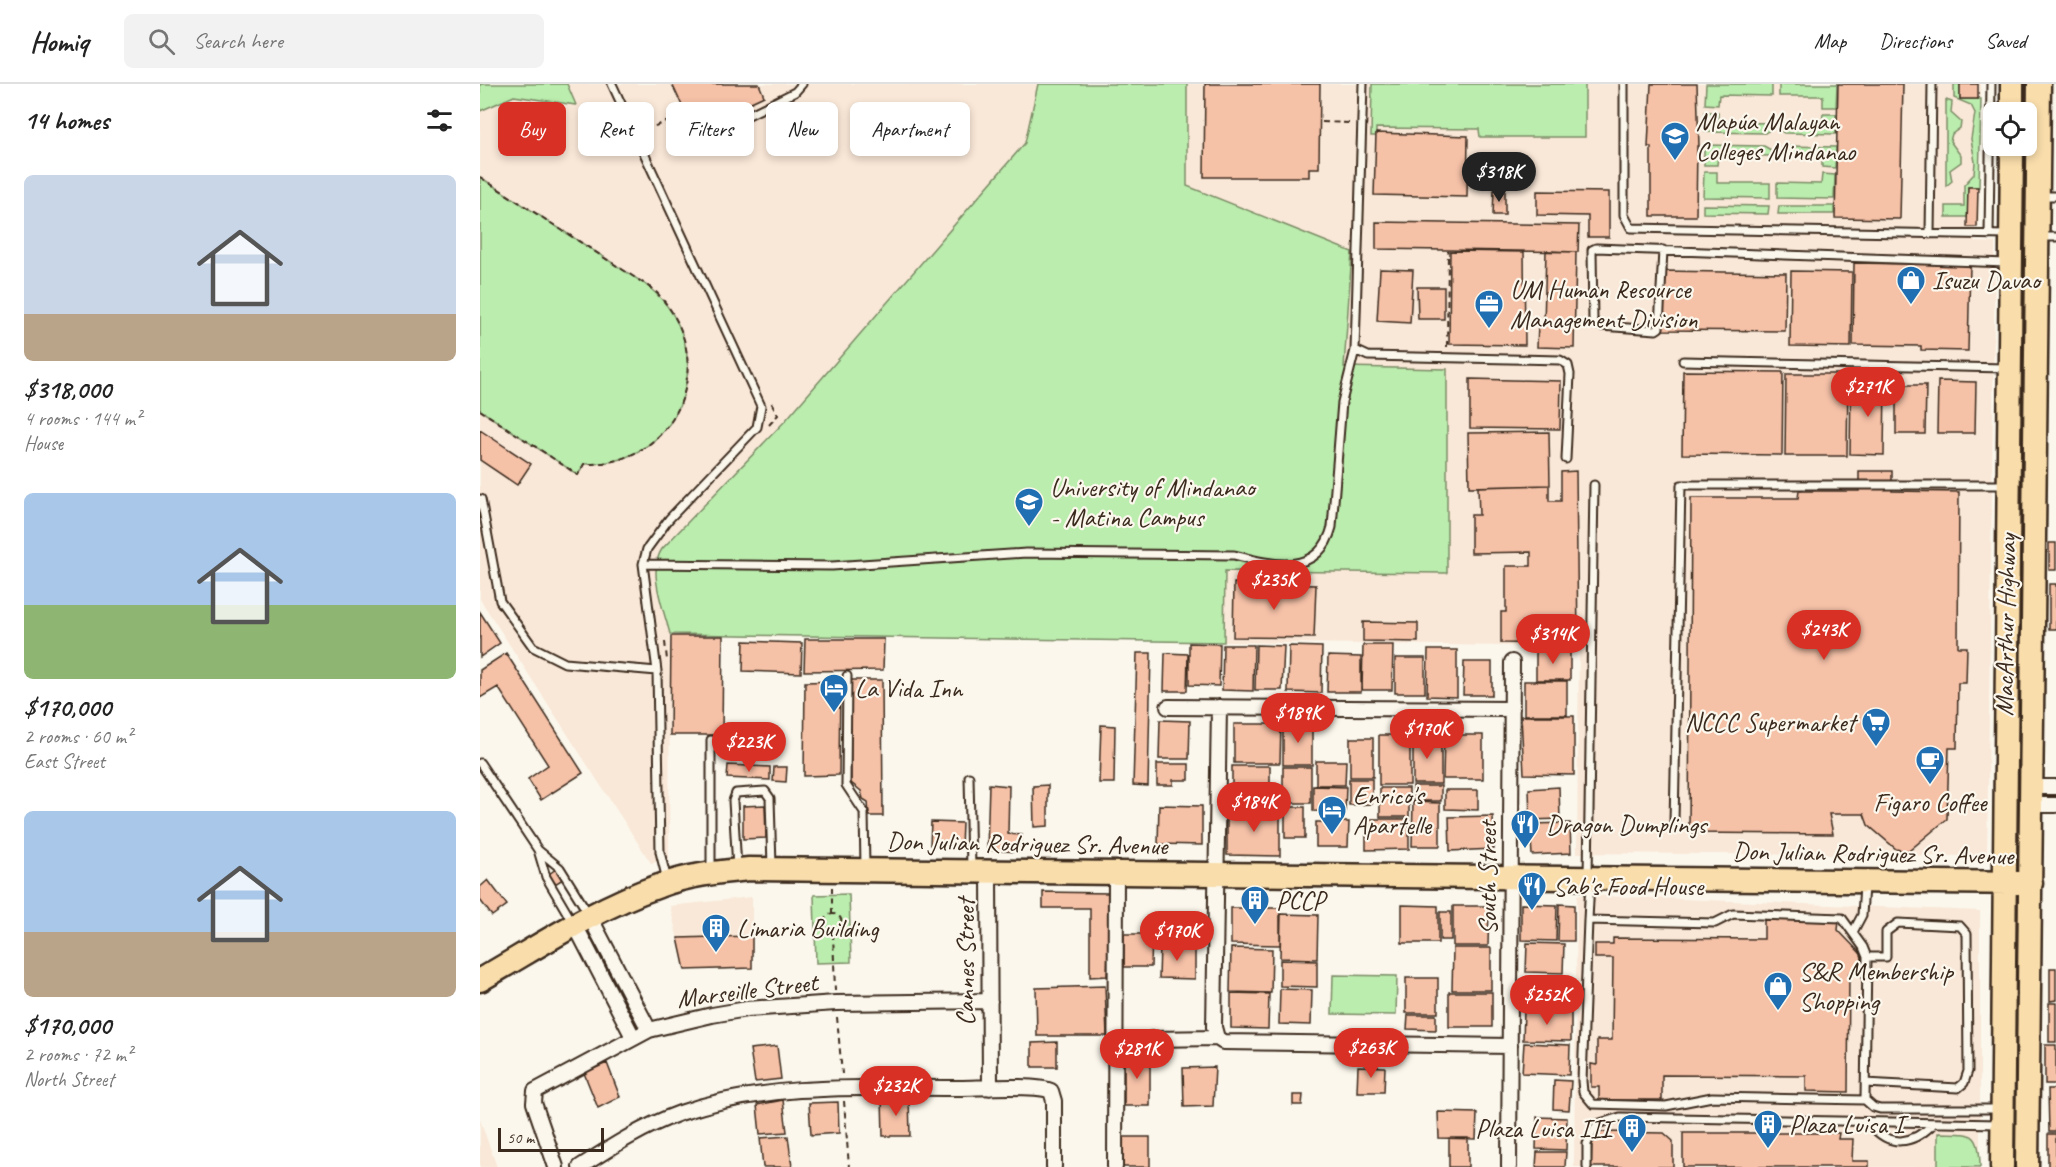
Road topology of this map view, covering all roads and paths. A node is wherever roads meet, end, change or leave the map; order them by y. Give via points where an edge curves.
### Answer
1 (612, 84) edge
2 (802, 84) edge
3 (1364, 84) edge
4 (1624, 84) edge
5 (1932, 84) edge
6 (1991, 84) edge
7 (2012, 84) edge
8 (2039, 84) edge
9 (2012, 102) edge
10 (754, 112) edge
11 (1322, 122) dead end
12 (1363, 123) junction
13 (2011, 156) edge
14 (480, 177) edge
15 (2047, 196) edge
16 (1930, 234) junction
17 (2044, 244) edge
18 (2005, 248) junction
19 (1663, 250) junction
20 (1354, 350) junction
21 (1683, 361) dead end
22 (2009, 368) junction
23 (2036, 368) junction
24 (768, 394) dead end
25 (480, 410) edge
26 (762, 432) dead end
27 (1566, 459) dead end
28 (1594, 485) dead end
29 (2008, 485) junction
30 (482, 499) dead end
31 (643, 564) junction
32 (663, 633) dead end
33 (1512, 662) dead end
34 (667, 666) dead end
35 (657, 671) junction
36 (847, 676) dead end
37 (1168, 707) dead end
38 (1219, 707) junction
39 (1512, 709) junction
40 (711, 740) dead end
41 (480, 763) edge
42 (969, 777) dead end
43 (2056, 787) edge
44 (2032, 796) junction
45 (2056, 805) edge
46 (1674, 822) dead end
47 (538, 850) junction
48 (772, 869) junction
49 (737, 870) junction
50 (832, 870) junction
51 (865, 870) junction
52 (980, 871) junction
53 (711, 873) junction
54 (1116, 873) junction
55 (1218, 874) junction
56 (1997, 876) junction
57 (1511, 878) junction
58 (1589, 878) junction
59 (1864, 880) junction
60 (668, 883) junction
61 (2031, 883) junction
62 (832, 914) junction
63 (1588, 920) junction
64 (582, 921) junction
65 (1853, 932) junction
66 (832, 933) junction
67 (1867, 957) junction
68 (480, 980) edge
69 (990, 1001) junction
70 (836, 1004) junction
71 (649, 1030) junction
72 (633, 1037) junction
73 (1152, 1039) dead end
74 (1220, 1040) junction
75 (1510, 1046) junction
76 (1865, 1083) junction
77 (843, 1088) junction
78 (990, 1088) junction
79 (1865, 1100) junction
80 (2002, 1117) junction
81 (1870, 1124) junction
82 (1933, 1124) junction
83 (556, 1167) edge
84 (580, 1167) edge
85 (849, 1167) edge
86 (1054, 1167) edge
87 (1115, 1167) edge
88 (1509, 1167) edge
89 (1587, 1167) edge
90 (2002, 1167) edge
91 (2027, 1167) edge

1 - 31 lane via 761,406 757,427 662,527 647,549
2 - 10 lane via 795,92
3 - 12 lane
4 - 16 lane via 1623,215 1631,228
5 - 16 lane
6 - 18 lane
7 - 9 main road
8 - 15 main road, MacArthur Highway
11 - 12 path
12 - 20 lane
13 - 18 main road, MacArthur Highway
14 - 25 path via 654,290 680,325 689,368 678,411 661,434 624,458 584,464 578,475
15 - 17 main road, MacArthur Highway
16 - 18 lane
17 - 18 main road
17 - 23 main road, MacArthur Highway
18 - 19 lane
18 - 22 main road, MacArthur Highway
19 - 19 lane via 1592,250 1593,321 1601,326 1659,328
20 - 27 lane via 1368,356 1560,360 1568,365 1570,374
20 - 31 lane via 1342,402 1328,543 1318,556 1295,564 1266,563 1234,555 1026,553 832,566
21 - 22 lane
22 - 23 main road
22 - 29 main road, MacArthur Highway
23 - 44 main road, MacArthur Highway
24 - 26 path via 778,415
28 - 58 lane
29 - 46 lane via 1681,485
29 - 56 main road, MacArthur Highway via 2005,788
30 - 35 lane via 500,601 533,647 565,663
31 - 35 lane
32 - 34 path
33 - 39 street, South Street
35 - 60 lane via 660,852
36 - 51 lane via 846,785 864,812
37 - 38 street
38 - 39 street
38 - 55 street
39 - 57 street, South Street
40 - 53 lane
41 - 47 lane
42 - 52 lane
43 - 44 street
44 - 45 street
44 - 61 main road, MacArthur Highway
47 - 64 lane via 546,877
47 - 64 lane via 560,868
48 - 49 main road, Don Julian Rodriguez Sr. Avenue
48 - 49 lane via 770,798 765,791 736,794
48 - 50 main road, Don Julian Rodriguez Sr. Avenue
49 - 53 main road, Don Julian Rodriguez Sr. Avenue
50 - 51 main road, Don Julian Rodriguez Sr. Avenue
50 - 62 path
51 - 52 main road, Don Julian Rodriguez Sr. Avenue
52 - 54 main road, Don Julian Rodriguez Sr. Avenue
52 - 69 street, Cannes Street
53 - 60 main road, Don Julian Rodriguez Sr. Avenue
54 - 55 main road, Don Julian Rodriguez Sr. Avenue
54 - 87 street
55 - 57 main road, Don Julian Rodriguez Sr. Avenue
55 - 74 street via 1214,1027
56 - 59 main road, Don Julian Rodriguez Sr. Avenue via 1937,882
56 - 61 main road, Don Julian Rodriguez Sr. Avenue
56 - 80 main road, MacArthur Highway
57 - 58 main road, Don Julian Rodriguez Sr. Avenue
57 - 75 street, South Street
58 - 59 main road, Don Julian Rodriguez Sr. Avenue
58 - 63 lane
59 - 65 lane via 1864,907
60 - 64 main road, Don Julian Rodriguez Sr. Avenue
61 - 91 main road, MacArthur Highway
62 - 66 path via 823,924
62 - 66 path via 839,916 842,923
63 - 65 lane via 1715,923 1732,914 1830,915 1842,918
63 - 79 lane via 1582,1081 1583,1092 1593,1104 1666,1106 1712,1097
64 - 68 main road, Don Julian Rodriguez Sr. Avenue
64 - 71 street
64 - 72 street
65 - 67 lane
66 - 70 path
67 - 76 lane
67 - 76 lane via 1886,957 1886,932 1898,923 1965,928 1969,967 1968,1071 1958,1088
69 - 70 street, Marseille Street
69 - 78 street, Cannes Street
70 - 71 street, Marseille Street via 747,1009
70 - 77 path
71 - 72 street, Marseille Street
72 - 83 street, Marseille Street via 535,1091 534,1103
73 - 74 street
74 - 75 street
75 - 88 street, South Street
76 - 79 lane
77 - 78 street
77 - 84 street via 789,1090 729,1099 679,1114 618,1142
77 - 85 path
78 - 86 street via 1051,1091
79 - 80 lane via 1880,1109
80 - 82 lane
80 - 90 main road, MacArthur Highway
81 - 82 lane
81 - 82 lane via 1882,1136 1902,1142 1917,1138
81 - 89 lane via 1620,1117 1597,1124 1587,1144

